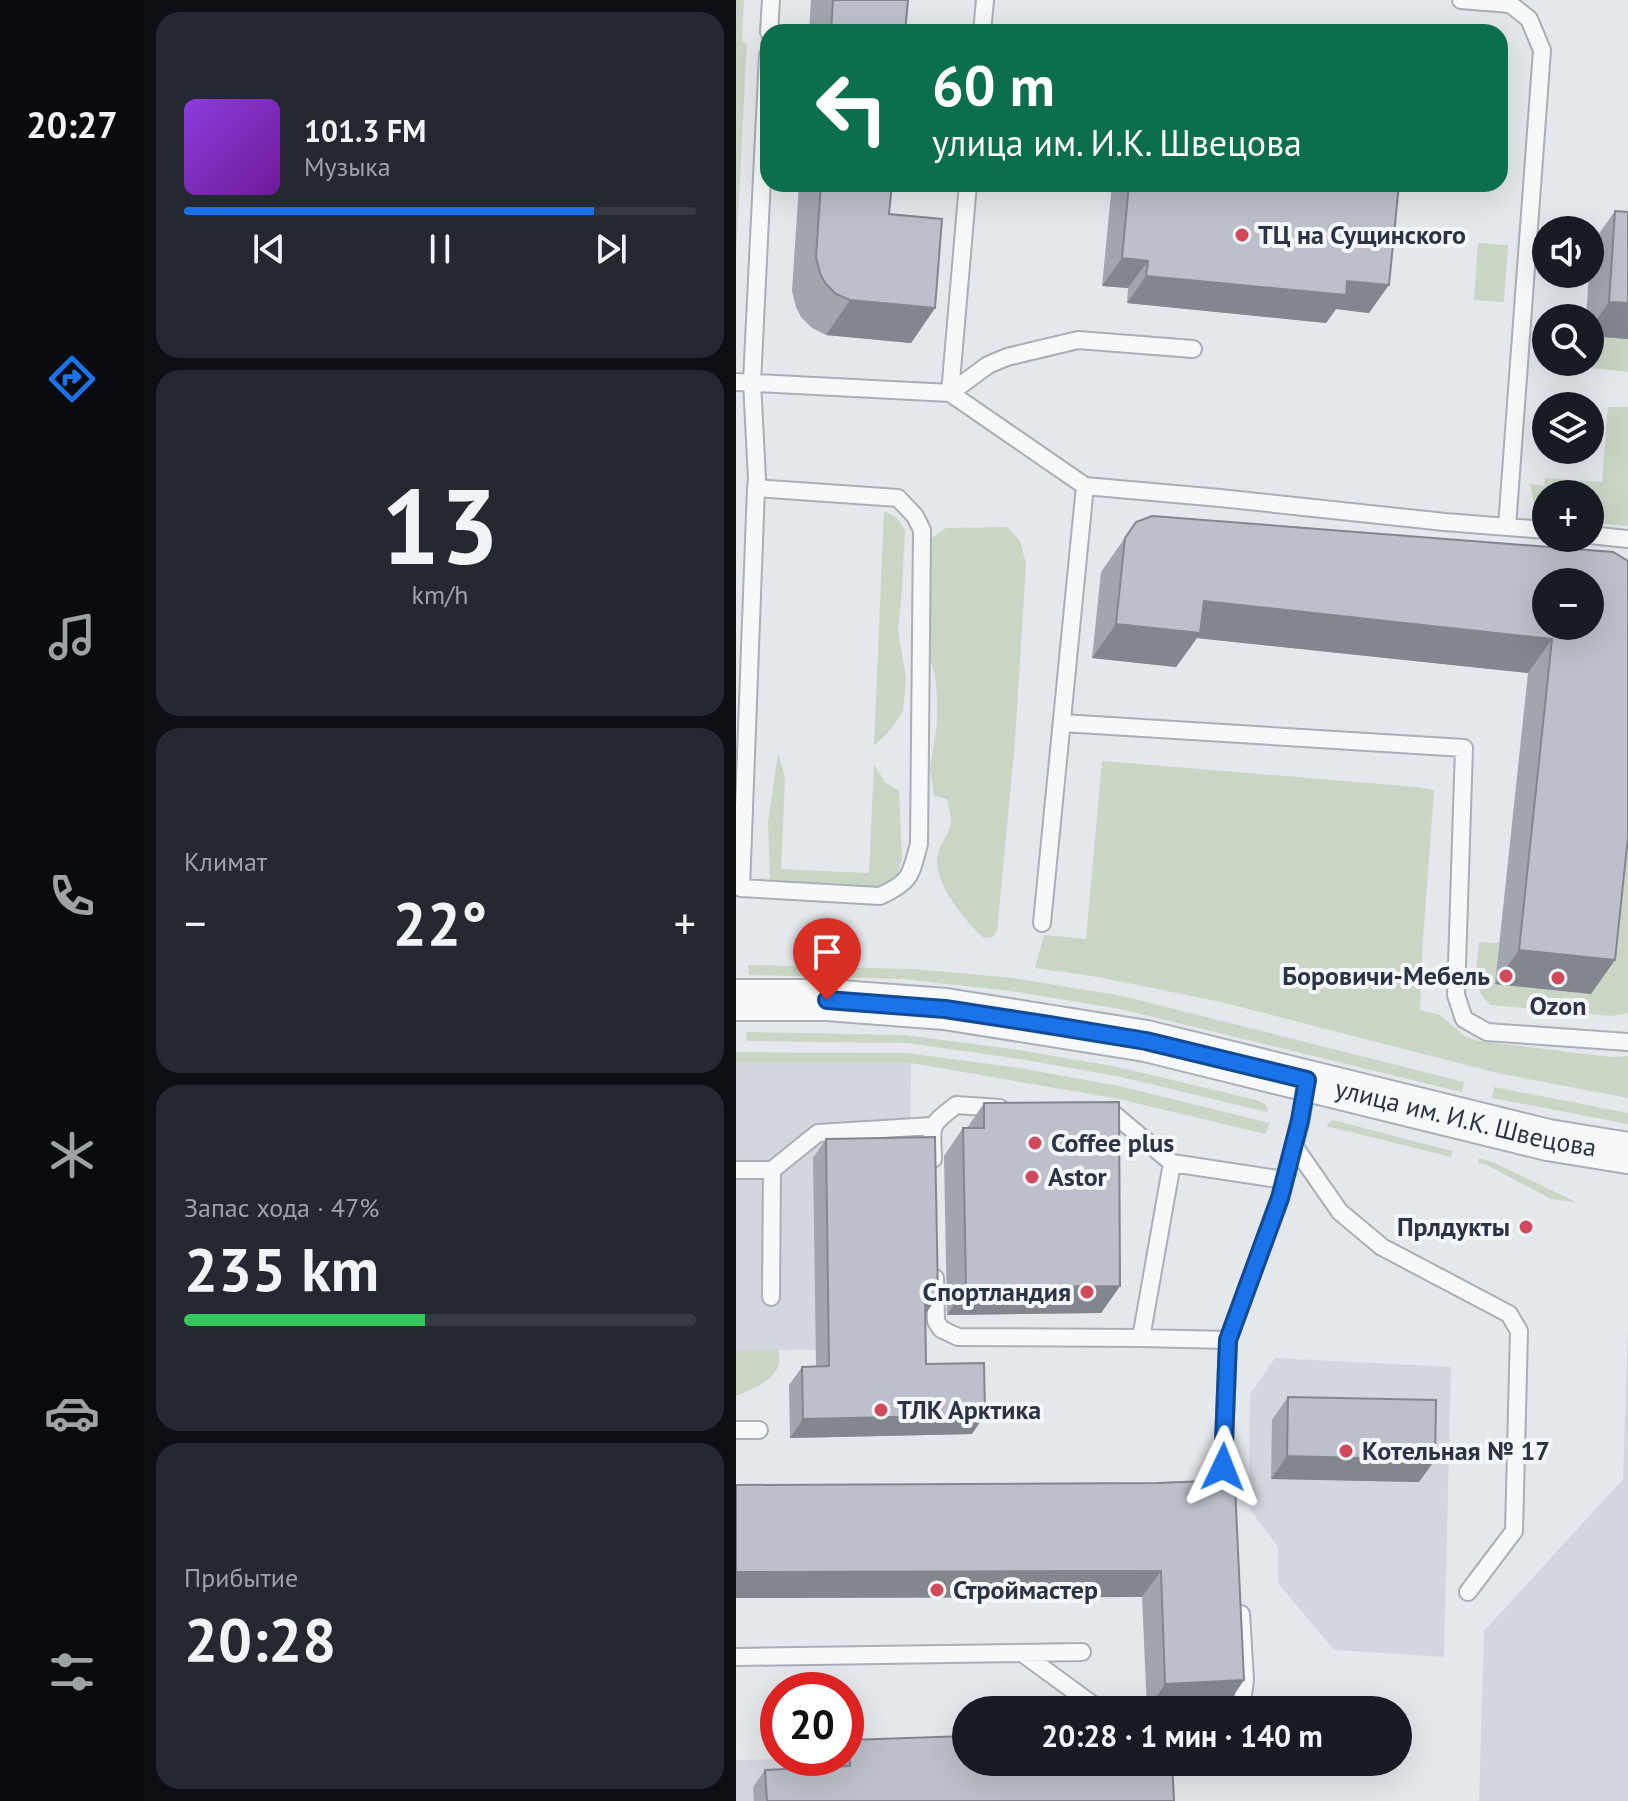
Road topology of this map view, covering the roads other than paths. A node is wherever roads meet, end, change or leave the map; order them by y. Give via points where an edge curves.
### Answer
1 (771, 0) edge
2 (985, 0) edge
3 (1461, 0) edge
4 (770, 24) edge
5 (983, 24) edge
6 (760, 164) edge
7 (967, 192) edge
8 (1193, 349) dead end
9 (744, 382) edge
10 (950, 393) junction
11 (1085, 486) junction
12 (756, 488) junction
13 (1507, 527) junction
14 (1532, 529) edge
15 (1604, 536) edge
16 (1628, 539) edge
17 (1062, 723) junction
18 (1042, 923) dead end
19 (736, 1000) edge
20 (1628, 1042) edge
21 (1307, 1080) junction
22 (1020, 1109) edge
23 (1084, 1113) edge
24 (932, 1126) junction
25 (1294, 1146) junction
26 (1628, 1153) edge
27 (1172, 1163) junction
28 (736, 1170) edge
29 (772, 1170) junction
30 (933, 1171) edge
31 (1285, 1180) junction
32 (935, 1261) edge
33 (771, 1297) dead end
34 (1141, 1338) junction
35 (1228, 1340) junction
36 (736, 1430) edge
37 (759, 1430) dead end
38 (1229, 1512) edge
39 (1468, 1592) dead end
40 (1240, 1602) edge
41 (1082, 1652) dead end
42 (1022, 1653) junction
43 (736, 1657) edge
44 (1081, 1696) edge
45 (1243, 1696) edge

1 - 4 lane
2 - 5 lane
3 - 13 lane via 1510,4 1529,19 1542,50
6 - 9 lane
7 - 10 lane
8 - 10 lane via 1078,340 1007,357
9 - 10 lane
9 - 12 lane
10 - 11 lane
11 - 13 lane
11 - 17 lane
12 - 12 lane via 898,498 922,530 919,844 909,877 880,896 741,888
13 - 14 lane
15 - 16 lane
17 - 18 lane
17 - 20 lane via 1464,748 1456,995 1464,1019 1487,1032
19 - 21 street, улица им. И.К. Швецова via 945,1009 1146,1041
21 - 25 lane
21 - 26 street, улица им. И.К. Швецова via 1548,1140
22 - 24 lane via 956,1105
23 - 27 lane via 1115,1115
24 - 29 lane via 818,1133
24 - 30 lane
25 - 31 lane
25 - 39 lane via 1340,1212 1382,1247 1509,1314 1519,1331 1514,1531
27 - 31 lane
27 - 34 lane
28 - 29 lane
29 - 33 lane
31 - 35 lane
32 - 34 lane via 936,1321 958,1337
34 - 35 lane
35 - 38 lane via 1222,1499
36 - 37 lane
40 - 45 lane
41 - 42 lane
42 - 43 lane
42 - 44 lane

